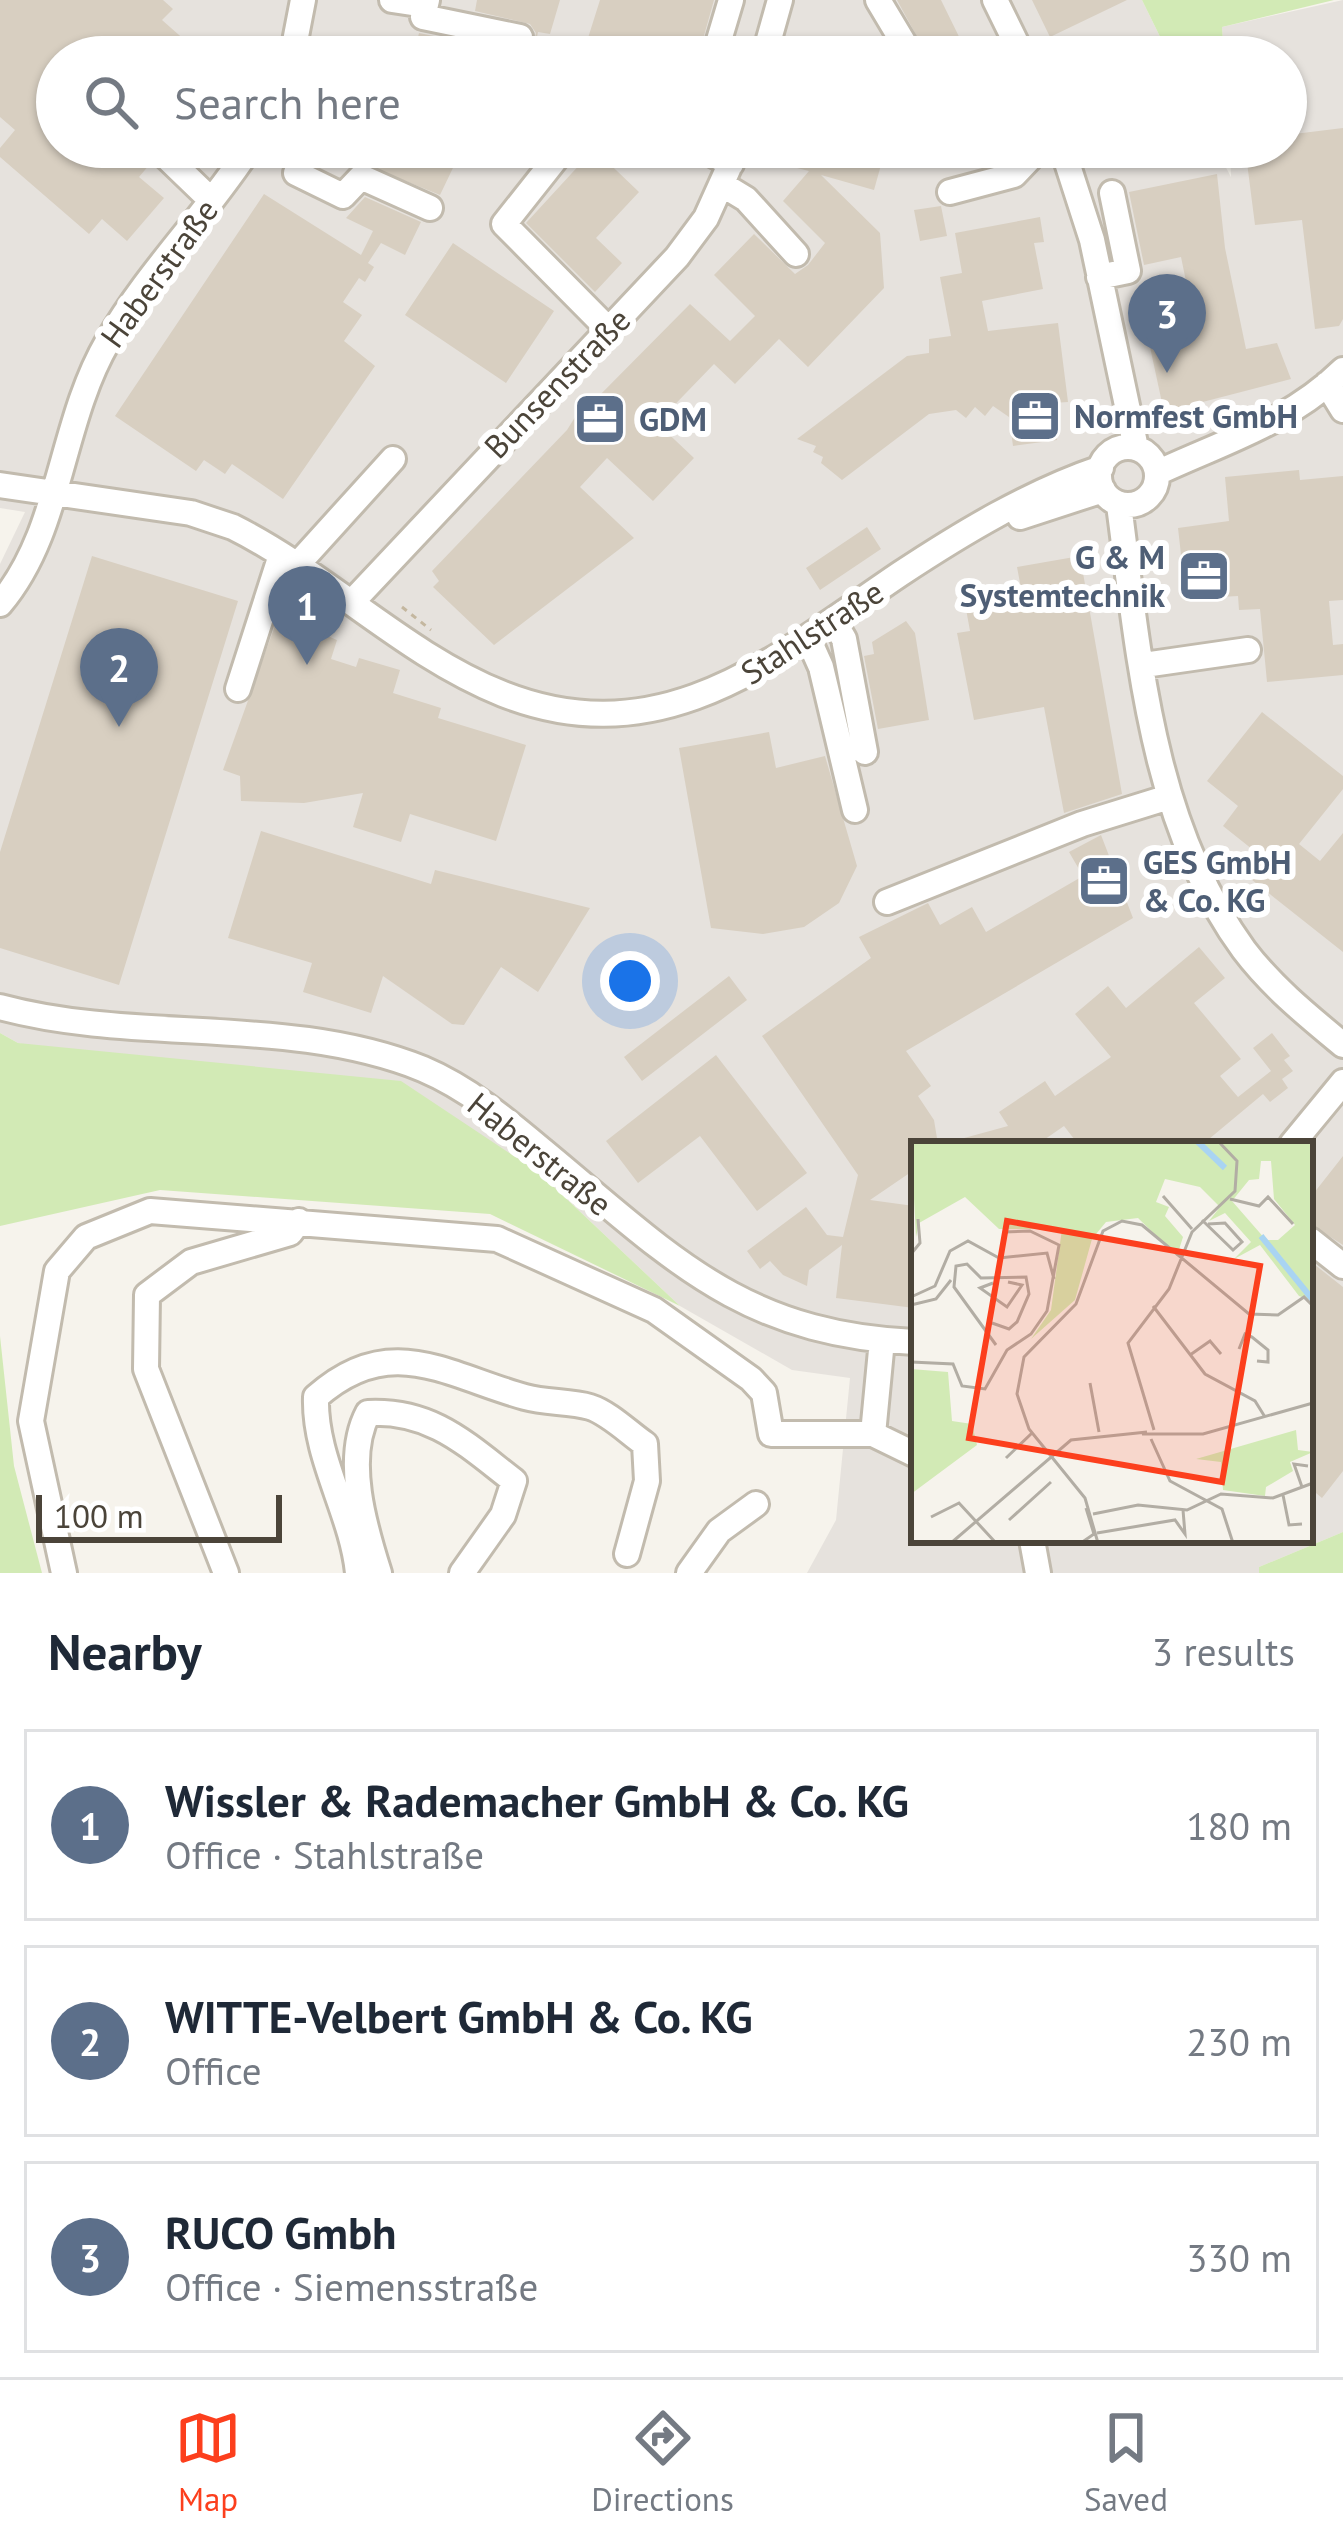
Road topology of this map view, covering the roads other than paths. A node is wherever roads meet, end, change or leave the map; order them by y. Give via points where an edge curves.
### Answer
1 (303, 0) edge
2 (392, 0) edge
3 (730, 0) edge
4 (780, 0) edge
5 (878, 0) edge
6 (995, 0) edge
7 (426, 3) edge
8 (296, 36) edge
9 (515, 36) edge
10 (720, 36) edge
11 (770, 36) edge
12 (899, 36) edge
13 (1013, 36) edge
14 (178, 168) edge
15 (235, 168) edge
16 (298, 168) edge
17 (548, 168) edge
18 (729, 168) edge
19 (731, 168) edge
20 (1021, 168) edge
21 (1065, 168) edge
22 (950, 192) dead end
23 (1112, 193) dead end
24 (211, 200) junction
25 (430, 208) dead end
26 (796, 254) dead end
27 (1099, 277) junction
28 (608, 329) junction
29 (1335, 378) edge
30 (1343, 410) edge
31 (393, 459) dead end
32 (1127, 474) junction
33 (0, 485) edge
34 (55, 493) junction
35 (289, 560) junction
36 (352, 602) junction
37 (0, 604) edge
38 (833, 620) junction
39 (808, 638) junction
40 (1248, 650) dead end
41 (1142, 654) junction
42 (238, 689) dead end
43 (865, 752) dead end
44 (1169, 796) junction
45 (855, 810) dead end
46 (887, 902) dead end
47 (0, 1007) edge
48 (1343, 1046) edge
49 (1343, 1082) edge
50 (1294, 1141) edge
51 (299, 1221) junction
52 (1313, 1242) edge
53 (1343, 1266) edge
54 (882, 1340) junction
55 (911, 1342) edge
56 (873, 1434) junction
57 (911, 1453) edge
58 (756, 1504) dead end
59 (361, 1539) junction
60 (1033, 1543) edge
61 (627, 1554) dead end
62 (64, 1573) edge
63 (226, 1573) edge
64 (358, 1573) edge
65 (379, 1573) edge
66 (462, 1573) edge
67 (689, 1573) edge
68 (1038, 1573) edge

1 - 8 street
2 - 7 street
3 - 10 street
4 - 11 street
5 - 12 street
6 - 13 street
7 - 9 street via 423,16
14 - 24 street
15 - 24 street, Haberstraße
16 - 25 street via 343,196 361,177
17 - 28 street via 504,224
18 - 28 street, Bunsenstraße via 677,257
19 - 26 street via 746,199
20 - 22 street
21 - 27 street
23 - 27 street via 1128,271
24 - 34 street, Haberstraße via 108,341 68,433
27 - 32 street
28 - 36 street, Bunsenstraße
29 - 30 street
29 - 32 street, Stahlstraße via 1237,442
31 - 35 street
32 - 38 street, Stahlstraße via 1051,487
32 - 41 street
33 - 34 street, Stahlstraße
34 - 35 street, Stahlstraße via 191,513
34 - 37 street, Haberstraße via 37,545
35 - 36 street, Stahlstraße
35 - 42 street
36 - 39 street, Stahlstraße via 464,677 576,711 628,712 711,694
38 - 39 street, Stahlstraße
38 - 43 street via 844,639
39 - 45 street
40 - 41 street
41 - 44 street
44 - 46 street
44 - 48 street via 1231,931 1287,998
47 - 54 street, Haberstraße via 333,1044 423,1069 492,1109 652,1246 721,1290 797,1324
49 - 50 street
51 - 56 street via 497,1239 674,1324 764,1393 771,1434
51 - 62 street via 150,1211 86,1237 57,1271 31,1421
51 - 63 street via 290,1233 191,1262 147,1295 146,1369
52 - 53 street
54 - 55 street, Haberstraße
54 - 56 street
56 - 57 street
58 - 67 street via 719,1531
59 - 61 street via 315,1424 316,1397 346,1370 410,1363 594,1408 645,1444 647,1480
59 - 64 street
59 - 65 street
59 - 66 street via 355,1437 368,1413 406,1412 454,1435 514,1481 503,1515
60 - 68 street

